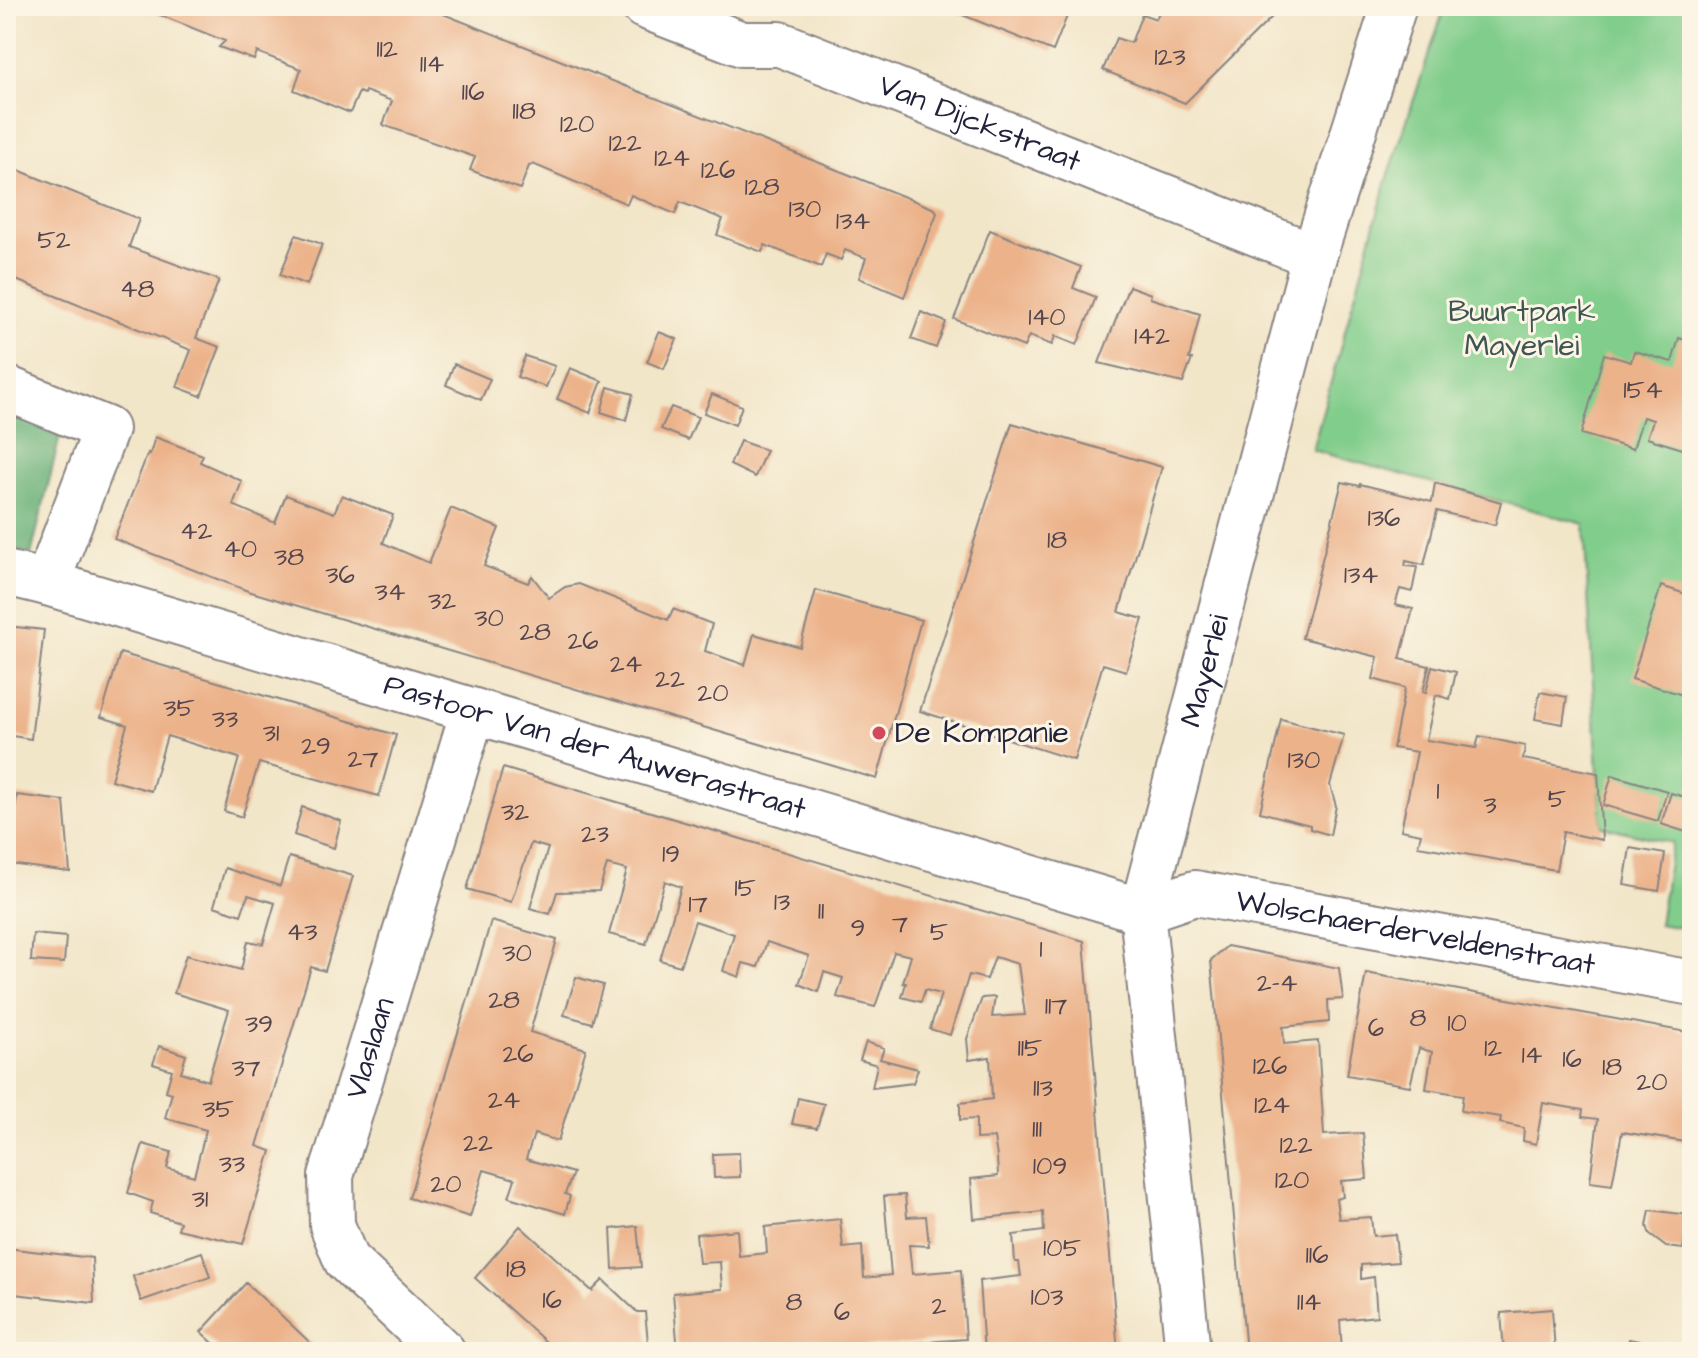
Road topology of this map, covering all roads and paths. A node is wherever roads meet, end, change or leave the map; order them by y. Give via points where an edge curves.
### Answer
1 (644, 6) edge
2 (1394, 6) edge
3 (1314, 256) junction
4 (6, 388) edge
5 (26, 578) edge
6 (473, 711) junction
7 (1142, 911) junction
8 (1692, 983) edge
9 (443, 1352) edge
10 (1188, 1352) edge

1 - 3 street, Van Dijckstraat via 742,44 780,44
2 - 3 street, Mayerlei
3 - 7 street, Mayerlei
4 - 5 street, Pastoor Van der Auwerastraat via 106,429
5 - 6 street, Pastoor Van der Auwerastraat
6 - 7 street, Pastoor Van der Auwerastraat
6 - 9 street, Vlaslaan via 331,1176 332,1225 346,1260
7 - 8 street, Wolschaerderveldenstraat via 1195,893
7 - 10 street, Mayerlei

